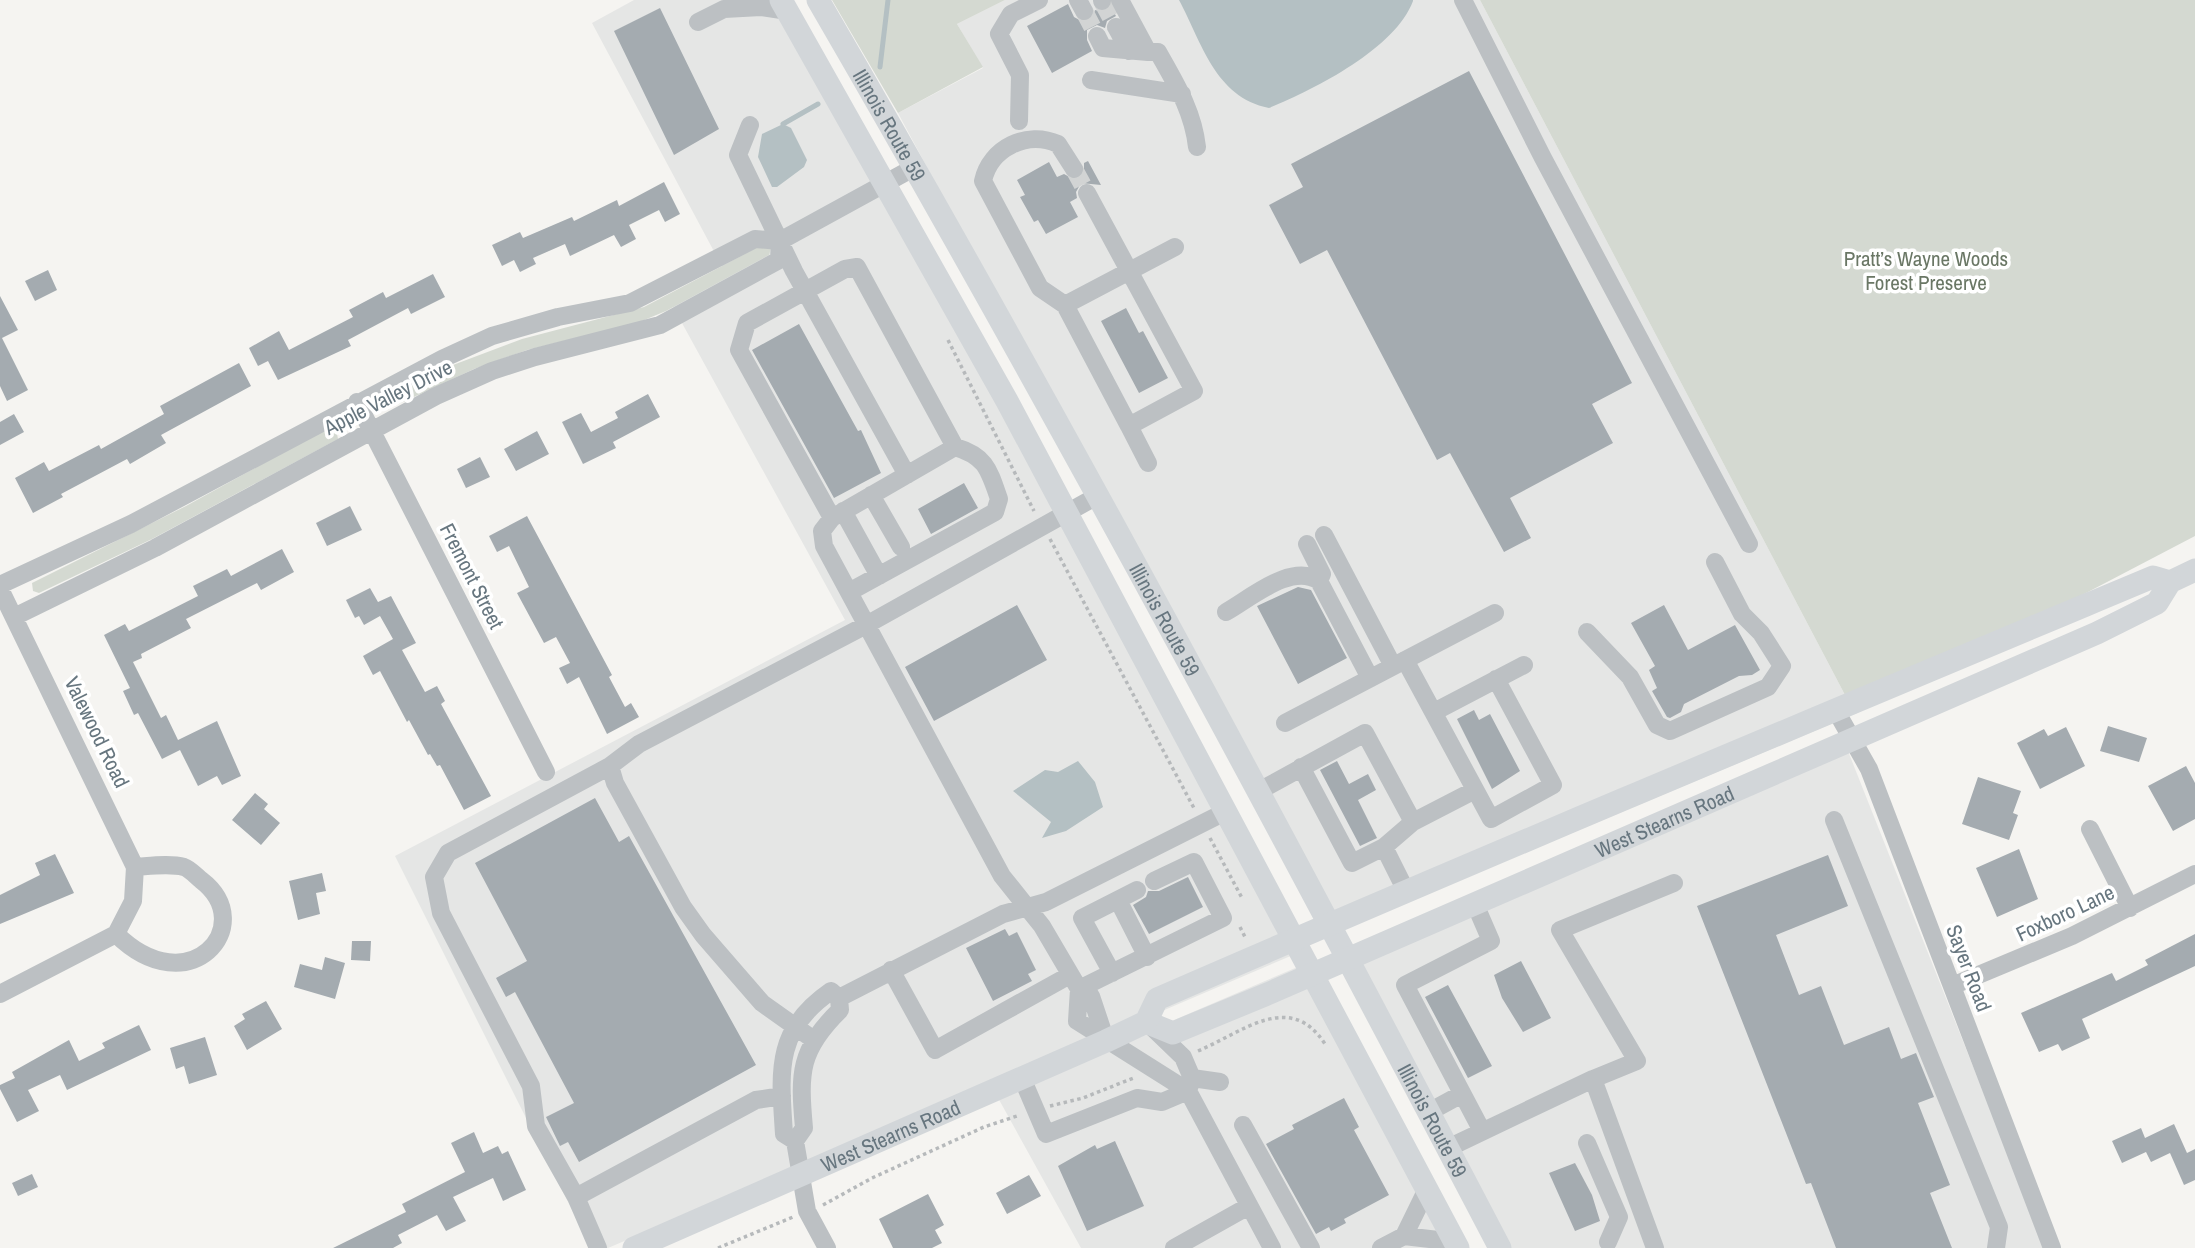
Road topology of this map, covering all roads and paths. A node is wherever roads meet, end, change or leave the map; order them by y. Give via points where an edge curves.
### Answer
1 (818, 0) edge
2 (1039, 0) edge
3 (1120, 0) edge
4 (1463, 0) edge
5 (725, 4) edge
6 (784, 6) edge
7 (698, 22) dead end
8 (1106, 32) tunnel mouth
9 (1148, 52) junction
10 (1091, 80) dead end
11 (1182, 94) junction
12 (1018, 121) dead end
13 (750, 125) dead end
14 (1197, 147) dead end
15 (915, 167) junction
16 (1074, 169) tunnel mouth
17 (886, 183) junction
18 (1087, 193) tunnel mouth
19 (780, 241) junction
20 (1175, 247) dead end
21 (1130, 271) junction
22 (805, 291) junction
23 (1065, 305) junction
24 (944, 330) dead end
25 (357, 402) junction
26 (1129, 426) junction
27 (371, 430) junction
28 (956, 447) junction
29 (1148, 463) dead end
30 (907, 475) junction
31 (871, 495) junction
32 (1097, 496) junction
33 (1030, 503) dead end
34 (1065, 513) junction
35 (838, 514) junction
36 (1324, 535) dead end
37 (1307, 544) dead end
38 (1749, 544) dead end
39 (901, 547) dead end
40 (1061, 558) dead end
41 (1715, 562) dead end
42 (2195, 570) edge
43 (878, 576) junction
44 (1319, 581) junction
45 (2170, 582) junction
46 (0, 587) edge
47 (849, 592) junction
48 (1226, 612) dead end
49 (1495, 612) dead end
50 (14, 617) junction
51 (867, 624) junction
52 (1587, 632) dead end
53 (1399, 663) junction
54 (1524, 665) dead end
55 (1370, 678) junction
56 (1496, 679) junction
57 (1835, 709) junction
58 (1434, 712) junction
59 (1285, 723) dead end
60 (1853, 739) junction
61 (610, 766) junction
62 (1301, 767) junction
63 (546, 772) dead end
64 (1475, 790) junction
65 (1259, 791) junction
66 (1194, 806) dead end
67 (1225, 812) junction
68 (1833, 820) dead end
69 (1413, 822) junction
70 (2090, 829) dead end
71 (1211, 840) dead end
72 (1384, 847) junction
73 (135, 867) junction
74 (2195, 874) edge
75 (1154, 881) dead end
76 (1674, 883) dead end
77 (1068, 890) junction
78 (1137, 890) dead end
79 (1406, 891) junction
80 (1242, 898) dead end
81 (1118, 900) junction
82 (1475, 904) junction
83 (1028, 908) junction
84 (2130, 908) junction
85 (1082, 918) junction
86 (1331, 924) junction
87 (116, 934) junction
88 (1293, 939) junction
89 (1153, 955) junction
90 (1349, 959) junction
91 (891, 970) junction
92 (1112, 973) junction
93 (1312, 975) junction
94 (1074, 982) junction
95 (1952, 986) junction
96 (0, 993) edge
97 (839, 998) junction
98 (1146, 1021) junction
99 (794, 1027) junction
100 (814, 1040) junction
101 (1106, 1041) junction
102 (1022, 1078) junction
103 (1592, 1079) junction
104 (1220, 1082) dead end
105 (1190, 1084) junction
106 (1462, 1094) junction
107 (782, 1096) junction
108 (1429, 1112) junction
109 (1243, 1125) dead end
110 (1482, 1131) junction
111 (795, 1141) junction
112 (1587, 1143) dead end
113 (1448, 1149) junction
114 (800, 1175) junction
115 (1426, 1191) junction
116 (576, 1197) junction
117 (1249, 1206) junction
118 (1608, 1242) dead end
119 (1395, 1243) edge
120 (1457, 1245) edge
121 (598, 1248) edge
122 (634, 1248) edge
123 (827, 1248) edge
124 (1174, 1248) edge
125 (1272, 1248) edge
126 (1311, 1248) edge
127 (1500, 1248) edge
128 (1655, 1248) edge
129 (1996, 1248) edge
130 (2052, 1248) edge

1 - 15 main road, Illinois Route 59
2 - 12 street via 1011,14 999,34 1020,75
3 - 9 street
4 - 38 street
5 - 6 street
5 - 7 street
6 - 17 main road, Illinois Route 59
8 - 9 street via 1122,50
9 - 11 street via 1158,52
10 - 11 street
11 - 14 street via 1194,121
13 - 19 street via 738,155
15 - 17 street, Apple Valley Drive
15 - 32 main road, Illinois Route 59
16 - 23 street via 1058,144 1022,142 999,151 983,181 1040,288
17 - 19 street, Apple Valley Drive
17 - 34 main road, Illinois Route 59
18 - 21 street
19 - 22 street
19 - 25 street, Apple Valley Drive via 754,239 630,303 492,336
19 - 27 street, Apple Valley Drive via 779,260 660,325 492,371
20 - 21 street
21 - 23 street
21 - 26 street via 1194,391
22 - 28 street via 857,267
22 - 30 street
22 - 35 street via 747,323 739,350
23 - 26 street
24 - 33 path
25 - 27 street, Fremont Street
25 - 46 street, Apple Valley Drive via 131,524
26 - 29 street
27 - 50 street, Apple Valley Drive via 155,548
27 - 63 street, Fremont Street
28 - 30 street
28 - 43 street via 982,460 999,499 995,512
30 - 31 street
31 - 35 street
31 - 39 street
32 - 34 street
32 - 65 main road, Illinois Route 59
34 - 51 street
34 - 67 main road, Illinois Route 59
35 - 43 street
35 - 47 street via 822,531 824,546
36 - 53 street
37 - 44 street via 1322,574
40 - 66 path
41 - 52 street via 1742,614 1782,666 1768,687 1670,731 1657,725 1630,677
42 - 45 main road, West Stearns Road
43 - 47 street
44 - 48 street via 1304,574 1288,577
44 - 55 street
45 - 57 main road, West Stearns Road via 2153,577
45 - 60 main road, West Stearns Road via 2157,603
46 - 50 street, Valewood Road
47 - 51 street
49 - 53 street
50 - 73 street, Valewood Road
51 - 61 street via 639,744
51 - 83 street via 1002,876
53 - 55 street
53 - 58 street
54 - 56 street
55 - 59 street
56 - 58 street
56 - 64 street via 1553,785 1490,819
57 - 60 street, Sayer Road
57 - 79 main road, West Stearns Road
58 - 64 street
60 - 82 main road, West Stearns Road
60 - 95 street, Sayer Road via 1869,769
61 - 99 street via 691,920 762,1003
61 - 116 street via 448,853 434,877 440,913 531,1086 536,1126
62 - 65 street
62 - 69 street via 1365,733
62 - 72 street via 1352,863
64 - 69 street
65 - 86 main road, Illinois Route 59
67 - 77 street
67 - 88 main road, Illinois Route 59
68 - 129 street via 1999,1227
69 - 72 street
70 - 84 street
71 - 80 path
72 - 79 street
73 - 87 street, Valewood Road via 134,901
73 - 87 street via 185,867 208,885 222,906 222,929 209,952 185,965 156,961 130,948
74 - 84 street, Foxboro Lane
75 - 89 street via 1194,862 1223,918
76 - 103 street via 1560,930 1637,1061
77 - 83 street
77 - 85 street
78 - 81 street
79 - 86 main road, West Stearns Road
81 - 85 street
81 - 89 street
82 - 90 main road, West Stearns Road
82 - 106 street via 1491,941 1405,985
83 - 91 street via 1003,914
83 - 94 street
84 - 95 street, Foxboro Lane
85 - 92 street
86 - 88 main road, West Stearns Road
86 - 90 main road, Illinois Route 59
87 - 96 street
88 - 93 main road, Illinois Route 59
88 - 98 main road, West Stearns Road via 1157,999
89 - 92 street
90 - 93 main road, West Stearns Road
90 - 108 main road, Illinois Route 59
91 - 94 street via 935,1049
91 - 97 street
92 - 94 street
93 - 98 main road, West Stearns Road via 1173,1033
93 - 115 main road, Illinois Route 59
94 - 101 street via 1077,1021
95 - 130 street, Sayer Road
97 - 99 street via 831,991 802,1014
97 - 100 street via 840,1010
98 - 101 main road, West Stearns Road
98 - 105 street via 1183,1057
99 - 100 street
99 - 107 street via 782,1063
100 - 111 street via 800,1079 804,1128
101 - 102 main road, West Stearns Road
101 - 105 street
102 - 105 street via 1046,1134 1137,1098 1162,1102
102 - 114 main road, West Stearns Road
103 - 110 street
103 - 128 street
104 - 105 street
105 - 117 street
106 - 108 street
106 - 110 street
107 - 111 street via 784,1134
107 - 116 street via 756,1100
108 - 113 main road, Illinois Route 59
109 - 126 street
110 - 113 street
111 - 114 street
112 - 118 street via 1619,1217
113 - 127 main road, Illinois Route 59
114 - 122 main road, West Stearns Road
114 - 123 street via 807,1211
115 - 119 street
115 - 120 main road, Illinois Route 59
116 - 121 street
117 - 124 street
117 - 125 street
119 - 120 street

